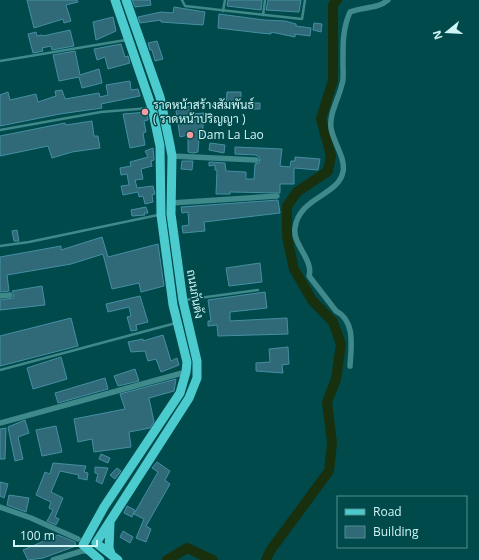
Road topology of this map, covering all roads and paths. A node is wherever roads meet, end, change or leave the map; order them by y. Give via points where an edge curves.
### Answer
1 (126, 0) edge
2 (182, 0) edge
3 (225, 0) edge
4 (265, 0) edge
5 (306, 0) edge
6 (388, 0) edge
7 (117, 1) edge
8 (223, 11) junction
9 (263, 15) junction
10 (129, 40) junction
11 (0, 61) edge
12 (159, 94) junction
13 (148, 98) junction
14 (152, 108) junction
15 (0, 130) edge
16 (172, 156) junction
17 (256, 160) dead end
18 (160, 188) junction
19 (171, 188) junction
20 (277, 196) dead end
21 (171, 203) junction
22 (161, 215) junction
23 (0, 246) edge
24 (180, 282) junction
25 (170, 284) junction
26 (258, 290) dead end
27 (10, 295) dead end
28 (0, 296) edge
29 (183, 301) junction
30 (176, 323) junction
31 (350, 366) dead end
32 (0, 370) edge
33 (186, 372) junction
34 (183, 383) junction
35 (194, 387) junction
36 (0, 423) edge
37 (0, 507) edge
38 (104, 507) junction
39 (112, 516) junction
40 (96, 542) junction
41 (84, 545) junction
42 (114, 557) edge
43 (53, 560) edge
44 (100, 560) edge

1 - 12 main road, ถนนกันตัง
2 - 8 lane via 184,6
3 - 8 lane
4 - 9 lane
5 - 9 lane via 302,19
6 - 31 street via 382,5 350,12 343,41 343,83 332,116 331,129 344,165 342,174 335,185 312,200 298,214 294,229 310,267 309,276 336,312 342,314 350,329
7 - 10 main road, ถนนกันตัง
8 - 9 lane
10 - 11 lane
10 - 13 main road, ถนนกันตัง
12 - 13 main road
12 - 16 main road, ถนนกันตัง
13 - 14 main road, ถนนกันตัง
14 - 15 lane via 101,112
14 - 18 main road, ถนนกันตัง via 160,146
16 - 17 street
16 - 19 main road, ถนนกันตัง
18 - 19 main road
18 - 22 main road, ถนนกันตัง
19 - 21 main road, ถนนกันตัง
20 - 21 street
21 - 24 main road, ถนนกันตัง
22 - 23 lane
22 - 25 main road, ถนนกันตัง
24 - 25 main road
24 - 29 main road, ถนนกันตัง
25 - 30 main road, ถนนกันตัง
26 - 29 lane
27 - 28 street
29 - 35 main road, ถนนกันตัง via 197,361
30 - 32 lane
30 - 33 main road, ถนนกันตัง via 187,362
33 - 34 main road, ถนนกันตัง
33 - 36 street
34 - 35 main road
34 - 38 main road, ถนนกันตัง via 180,393
35 - 39 main road, ถนนกันตัง
37 - 41 street via 31,518
38 - 39 main road
38 - 41 main road, ถนนกันตัง
39 - 40 main road, ถนนกันตัง
39 - 42 main road via 109,548
40 - 41 main road, ถนนกันตัง
40 - 42 main road
41 - 43 street
41 - 44 main road

